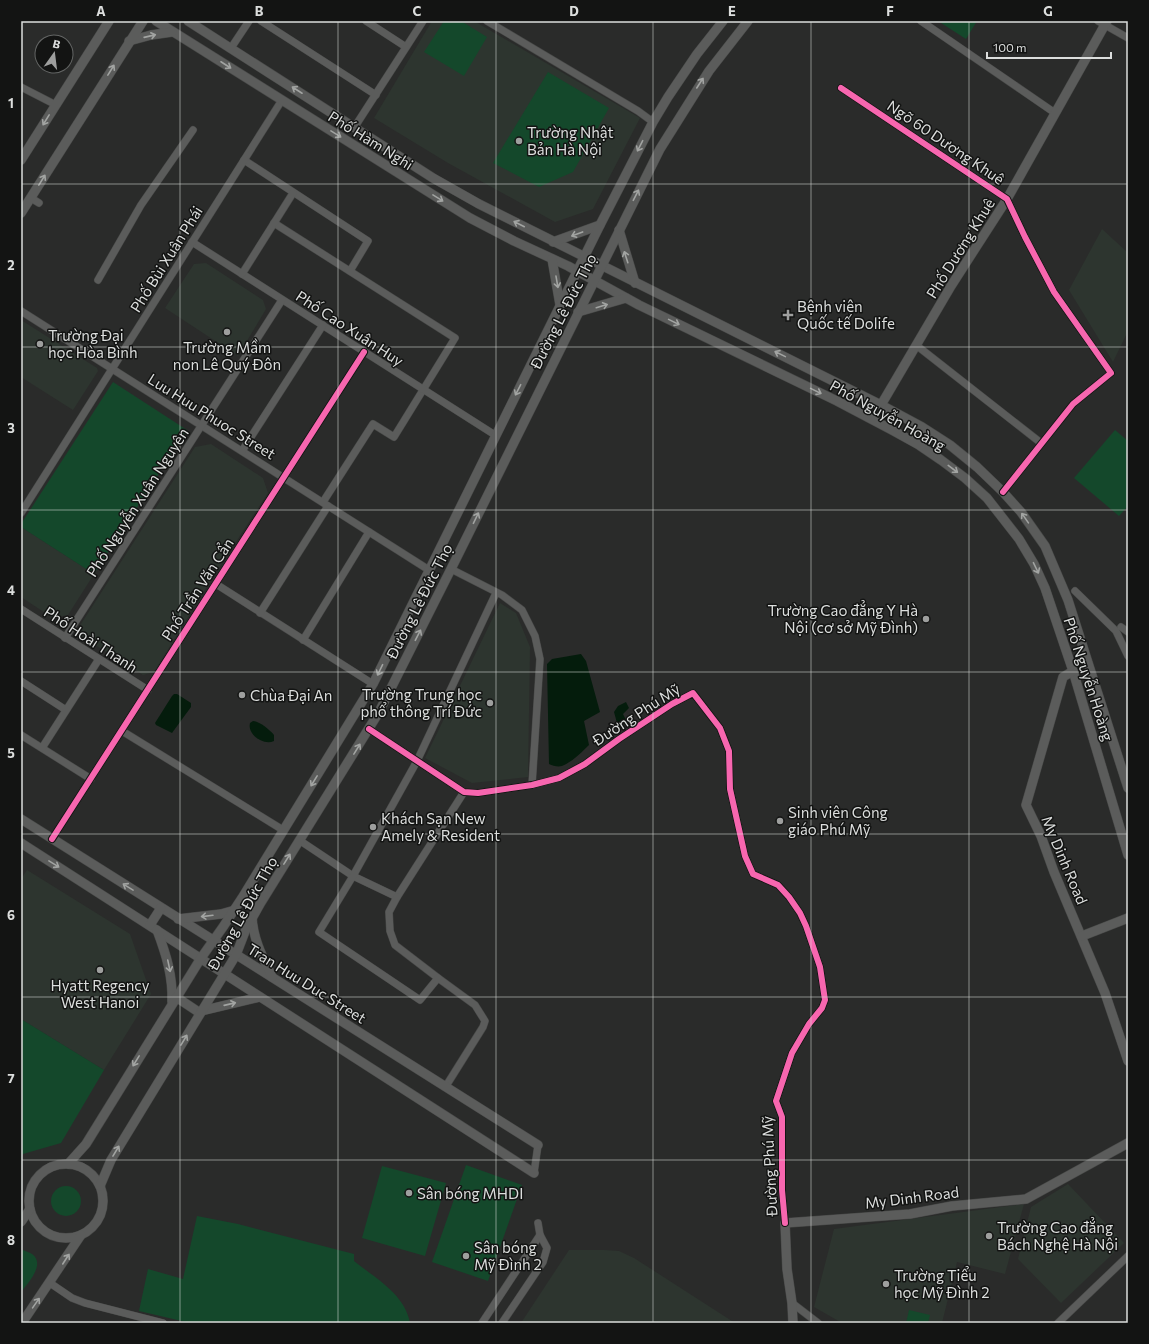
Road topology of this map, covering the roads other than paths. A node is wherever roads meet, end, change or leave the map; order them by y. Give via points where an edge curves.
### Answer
1 (143, 21) edge
2 (156, 21) edge
3 (188, 21) edge
4 (248, 21) edge
5 (261, 21) edge
6 (366, 21) edge
7 (423, 21) edge
8 (487, 21) edge
9 (723, 21) edge
10 (748, 21) edge
11 (921, 21) edge
12 (1103, 22) edge
13 (106, 23) edge
14 (172, 32) junction
15 (1128, 38) edge
16 (129, 41) junction
17 (406, 47) junction
18 (231, 48) junction
19 (21, 87) edge
20 (841, 88) dead end
21 (376, 95) junction
22 (282, 100) junction
23 (56, 105) junction
24 (1056, 113) junction
25 (653, 122) junction
26 (354, 128) junction
27 (193, 130) dead end
28 (21, 160) edge
29 (244, 160) junction
30 (412, 164) junction
31 (405, 177) junction
32 (293, 193) junction
33 (31, 198) junction
34 (1007, 199) junction
35 (39, 203) dead end
36 (21, 213) edge
37 (274, 223) junction
38 (600, 225) junction
39 (619, 230) junction
40 (192, 242) junction
41 (553, 242) junction
42 (585, 257) junction
43 (552, 259) junction
44 (601, 266) junction
45 (350, 271) junction
46 (578, 271) junction
47 (242, 274) junction
48 (98, 280) dead end
49 (594, 280) junction
50 (635, 283) junction
51 (626, 298) junction
52 (282, 300) junction
53 (560, 305) junction
54 (21, 311) edge
55 (578, 312) junction
56 (323, 325) junction
57 (916, 345) junction
58 (364, 352) junction
59 (801, 364) junction
60 (112, 368) junction
61 (793, 380) junction
62 (424, 391) junction
63 (881, 405) junction
64 (202, 425) junction
65 (495, 435) junction
66 (1041, 443) junction
67 (242, 451) junction
68 (284, 478) junction
69 (1003, 492) junction
70 (325, 504) junction
71 (21, 513) edge
72 (369, 532) junction
73 (451, 569) junction
74 (429, 570) junction
75 (216, 584) junction
76 (1075, 591) dead end
77 (496, 592) junction
78 (21, 610) edge
79 (260, 613) junction
80 (1125, 626) edge
81 (1128, 632) edge
82 (65, 638) junction
83 (303, 640) junction
84 (1128, 656) edge
85 (99, 659) junction
86 (1073, 671) junction
87 (21, 681) edge
88 (373, 684) junction
89 (148, 690) junction
90 (66, 710) junction
91 (369, 729) junction
92 (122, 731) junction
93 (21, 735) edge
94 (42, 748) junction
95 (417, 761) junction
96 (91, 779) junction
97 (532, 784) junction
98 (1128, 788) edge
99 (464, 792) junction
100 (21, 819) edge
101 (283, 830) junction
102 (52, 839) junction
103 (299, 840) junction
104 (21, 843) edge
105 (1128, 855) edge
106 (353, 876) junction
107 (397, 896) junction
108 (250, 903) junction
109 (161, 908) junction
110 (235, 910) junction
111 (252, 917) junction
112 (1128, 918) edge
113 (178, 919) junction
114 (154, 928) junction
115 (1082, 936) junction
116 (213, 940) junction
117 (236, 955) junction
118 (200, 958) junction
119 (224, 973) junction
120 (272, 977) junction
121 (438, 978) junction
122 (260, 997) junction
123 (174, 1000) junction
124 (200, 1012) junction
125 (1128, 1061) edge
126 (446, 1086) junction
127 (1128, 1143) edge
128 (538, 1145) joint
129 (68, 1164) junction
130 (534, 1172) joint
131 (100, 1186) junction
132 (30, 1209) junction
133 (21, 1222) edge
134 (538, 1223) dead end
135 (785, 1223) junction
136 (82, 1235) junction
137 (540, 1235) junction
138 (1128, 1256) edge
139 (50, 1283) junction
140 (792, 1303) junction
141 (22, 1323) edge
142 (163, 1323) edge
143 (482, 1323) edge
144 (502, 1323) edge
145 (792, 1323) edge
146 (818, 1323) edge
147 (1058, 1323) edge

1 - 16 main road
2 - 14 main road, Phố Hàm Nghi
3 - 18 main road, Phố Hàm Nghi
4 - 18 street
5 - 21 street
6 - 17 street
7 - 17 street
8 - 25 street
9 - 25 main road, Đường Lê Đức Thọ via 696,54
39 -> 10 main road, Đường Lê Đức Thọ via 671,129 708,71
11 - 24 street
12 - 15 street
12 - 24 main road, Phố Dương Khuê
13 - 23 main road
16 -> 14 main road
14 -> 22 main road, Phố Hàm Nghi
33 -> 16 main road
17 - 21 street
26 -> 18 main road, Phố Hàm Nghi
19 - 23 street
20 - 34 street, Ngõ 60 Dương Khuê
21 - 26 street
22 - 29 street, Phố Bùi Xuân Phái
22 -> 31 main road, Phố Hàm Nghi
23 -> 28 main road
24 - 34 main road, Phố Dương Khuê
25 -> 38 main road, Đường Lê Đức Thọ
26 - 30 main road, Phố Hàm Nghi
27 - 48 street via 142,205
29 - 32 street
29 - 40 street, Phố Bùi Xuân Phái
30 - 31 main road
41 -> 30 main road, Phố Hàm Nghi via 479,204
31 -> 43 main road, Phố Hàm Nghi via 470,218
32 - 37 street
32 - 45 street via 368,241
33 - 35 street
33 - 36 main road
34 - 57 main road, Phố Dương Khuê
34 - 66 street, Ngõ 60 Dương Khuê via 1054,292 1111,373 1073,404
37 - 45 street
37 - 47 street
38 -> 41 main road
38 - 42 main road, Đường Lê Đức Thọ
39 - 44 main road, Đường Lê Đức Thọ
50 -> 39 main road
40 - 47 street, Phố Cao Xuân Huy
40 - 60 street, Phố Bùi Xuân Phái
41 - 42 main road, Phố Hàm Nghi
42 - 44 main road, Phố Hàm Nghi
42 - 46 main road, Đường Lê Đức Thọ
43 - 46 main road, Phố Hàm Nghi
43 -> 53 main road
44 - 49 main road, Đường Lê Đức Thọ
44 - 50 main road, Phố Nguyễn Hoàng
45 - 62 street via 455,338
46 - 49 main road, Phố Hàm Nghi
46 - 53 main road, Đường Lê Đức Thọ
47 - 52 street, Phố Cao Xuân Huy
49 - 51 main road, Phố Nguyễn Hoàng
49 - 55 main road, Đường Lê Đức Thọ
59 -> 50 main road, Phố Nguyễn Hoàng
55 -> 51 main road
51 -> 61 main road, Phố Nguyễn Hoàng
52 - 56 street, Phố Cao Xuân Huy
52 - 64 street, Phố Nguyễn Xuân Nguyên
53 -> 65 main road, Đường Lê Đức Thọ
54 - 60 street, Luu Huu Phuoc Street
73 -> 55 main road, Đường Lê Đức Thọ
56 - 58 street, Phố Cao Xuân Huy
56 - 67 street
57 - 63 main road, Phố Dương Khuê
57 - 66 street
58 - 62 street, Phố Cao Xuân Huy
58 - 68 street, Phố Trần Văn Cẩn
59 - 61 main road
59 - 63 main road, Phố Nguyễn Hoàng
60 - 64 street, Luu Huu Phuoc Street
60 - 71 street, Phố Bùi Xuân Phái
61 -> 86 main road, Phố Nguyễn Hoàng via 919,445 965,478 987,498 1020,539 1034,564 1045,588
62 - 65 street, Phố Cao Xuân Huy
62 - 70 street via 394,437 373,424
63 - 69 main road, Phố Nguyễn Hoàng via 950,445
64 - 67 street, Luu Huu Phuoc Street
64 - 82 street, Phố Nguyễn Xuân Nguyên
65 - 74 main road, Đường Lê Đức Thọ
66 - 69 street
67 - 68 street, Luu Huu Phuoc Street
68 - 70 street, Luu Huu Phuoc Street
68 - 75 street, Phố Trần Văn Cẩn
98 -> 69 main road, Phố Nguyễn Hoàng via 1068,600 1055,568 1044,546
70 - 72 street, Luu Huu Phuoc Street
70 - 79 street
72 - 74 street, Luu Huu Phuoc Street
72 - 83 street
73 - 77 street
91 -> 73 main road, Đường Lê Đức Thọ
74 -> 88 main road, Đường Lê Đức Thọ
75 - 79 street
75 - 89 street, Phố Trần Văn Cẩn
76 - 84 street via 1116,631
77 - 95 street
77 - 97 street via 522,610 535,636 540,660
78 - 82 street, Phố Hoài Thanh
79 - 83 street
80 - 81 street
82 - 85 street, Phố Hoài Thanh
83 - 88 street
85 - 89 street, Phố Hoài Thanh
85 - 90 street
86 - 105 main road, Phố Nguyễn Hoàng
86 - 115 main road, My Dinh Road via 1063,677 1026,805
87 - 90 street
88 -> 101 main road, Đường Lê Đức Thọ
89 - 92 street, Phố Trần Văn Cẩn
90 - 94 street
91 - 95 street
103 -> 91 main road, Đường Lê Đức Thọ
92 - 96 street, Phố Trần Văn Cẩn
92 - 101 street
93 - 94 street
94 - 96 street
95 - 99 street
95 - 106 street
96 - 102 street, Phố Trần Văn Cẩn
97 - 99 street, Đường Phú Mỹ via 478,793
97 - 135 street, Đường Phú Mỹ via 558,778 585,764 659,712 693,693 720,728 729,751 730,789 745,856 753,874 778,885 800,913 820,967 825,1000 792,1053 776,1101 782,1117 782,1190
99 - 107 street
100 - 102 main road, Tran Huu Duc Street
101 - 108 main road, Đường Lê Đức Thọ
109 -> 102 main road, Tran Huu Duc Street
103 - 106 street
108 -> 103 main road, Đường Lê Đức Thọ
104 -> 114 main road
106 - 107 street
106 - 121 street via 319,932 420,1000
107 - 121 street via 389,912 390,931 395,944
108 - 110 main road, Đường Lê Đức Thọ
108 - 111 main road, Đường Lê Đức Thọ
109 - 113 main road, Tran Huu Duc Street
109 - 114 main road
110 -> 113 main road
110 - 116 main road, Đường Lê Đức Thọ
111 - 117 main road, Đường Lê Đức Thọ
111 - 120 main road via 257,943
112 - 115 main road
113 - 116 main road, Tran Huu Duc Street
114 - 118 main road
114 -> 123 main road via 166,952
115 - 125 main road, My Dinh Road
116 - 117 main road, Tran Huu Duc Street
116 - 118 main road, Đường Lê Đức Thọ
117 - 119 main road, Đường Lê Đức Thọ
117 - 120 main road, Tran Huu Duc Street
118 - 119 main road
118 - 123 main road, Đường Lê Đức Thọ
119 - 122 main road
119 - 124 main road, Đường Lê Đức Thọ
120 - 126 main road, Tran Huu Duc Street
121 - 126 street via 475,1005 485,1021
124 -> 122 main road
122 - 130 main road
123 - 124 main road
123 -> 129 main road, Đường Lê Đức Thọ via 86,1144
131 -> 124 main road, Đường Lê Đức Thọ via 111,1160
126 - 128 main road, Tran Huu Duc Street
127 - 135 main road, My Dinh Road via 1026,1199 952,1206 910,1214
128 - 130 street
129 - 131 main road via 81,1167 92,1175
129 - 132 main road via 46,1170 38,1178 31,1189
131 - 136 main road via 103,1207 100,1217 94,1226
132 - 133 main road
132 - 136 main road via 39,1226 47,1232 66,1238
134 - 137 street
135 - 140 main road via 787,1269
139 -> 136 main road
137 - 143 street
137 - 144 street via 547,1248 543,1262
138 - 147 street
141 -> 139 main road
139 - 142 street via 84,1303
140 - 145 main road
140 - 146 street

